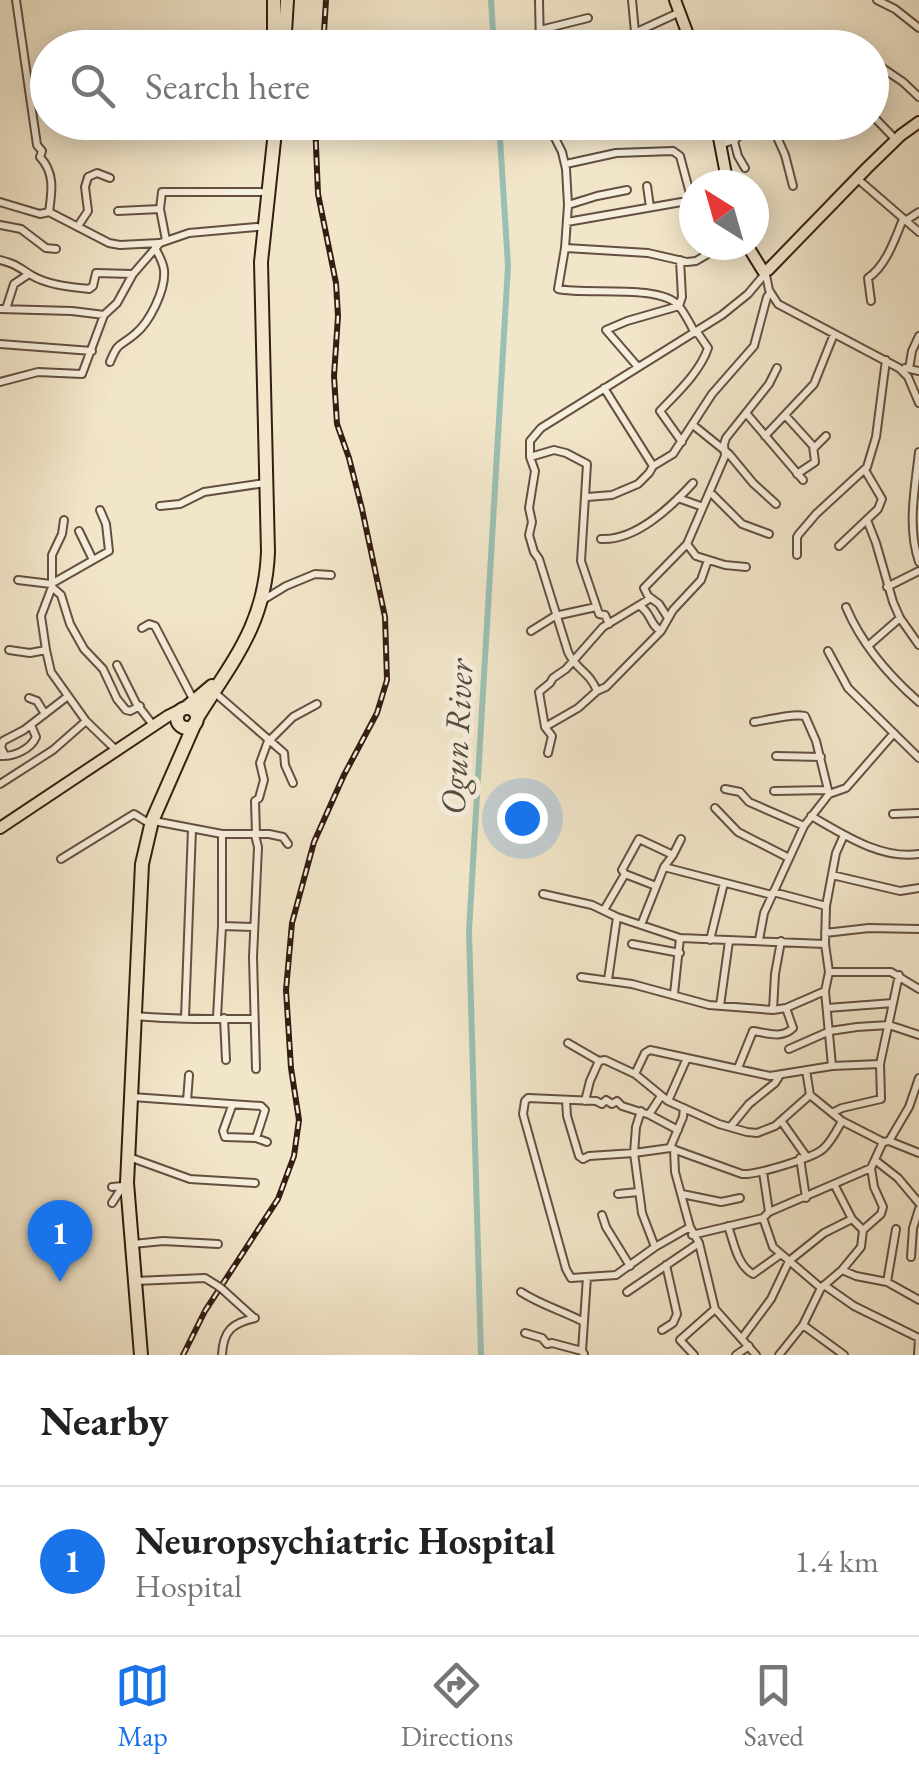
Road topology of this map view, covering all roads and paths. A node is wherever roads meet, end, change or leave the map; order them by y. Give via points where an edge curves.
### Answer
1 (16, 0) edge
2 (274, 0) edge
3 (286, 0) edge
4 (539, 0) edge
5 (632, 0) edge
6 (876, 0) edge
7 (678, 4) edge
8 (588, 18) dead end
9 (919, 28) edge
10 (274, 30) edge
11 (285, 30) edge
12 (540, 30) joint
13 (636, 30) edge
14 (639, 30) edge
15 (688, 30) edge
16 (889, 73) edge
17 (30, 97) edge
18 (919, 97) edge
19 (919, 124) edge
20 (889, 133) edge
21 (36, 140) edge
22 (270, 140) edge
23 (557, 140) edge
24 (717, 140) edge
25 (719, 140) edge
26 (734, 140) joint
27 (779, 140) edge
28 (896, 140) junction
29 (720, 145) junction
30 (566, 164) junction
31 (745, 168) dead end
32 (684, 170) edge
33 (723, 170) edge
34 (724, 170) edge
35 (110, 178) dead end
36 (860, 181) junction
37 (647, 186) dead end
38 (793, 186) dead end
39 (627, 190) dead end
40 (262, 199) junction
41 (0, 202) edge
42 (679, 202) edge
43 (568, 205) junction
44 (650, 206) junction
45 (160, 208) junction
46 (118, 211) dead end
47 (49, 212) junction
48 (919, 212) edge
49 (904, 220) junction
50 (566, 222) junction
51 (0, 224) edge
52 (78, 226) junction
53 (257, 227) junction
54 (919, 232) edge
55 (160, 244) junction
56 (565, 248) junction
57 (56, 249) dead end
58 (0, 260) edge
59 (679, 260) edge
60 (680, 260) joint
61 (698, 260) edge
62 (758, 260) edge
63 (766, 272) junction
64 (29, 274) junction
65 (134, 274) junction
66 (770, 293) junction
67 (872, 301) dead end
68 (679, 306) junction
69 (3, 309) edge
70 (104, 315) junction
71 (258, 319) junction
72 (696, 333) junction
73 (834, 334) junction
74 (259, 335) junction
75 (919, 336) edge
76 (0, 344) edge
77 (92, 351) junction
78 (886, 360) junction
79 (110, 362) dead end
80 (638, 367) junction
81 (777, 368) dead end
82 (899, 368) junction
83 (909, 369) junction
84 (919, 371) edge
85 (0, 382) edge
86 (604, 388) junction
87 (919, 403) edge
88 (746, 413) junction
89 (785, 414) junction
90 (693, 425) junction
91 (765, 436) junction
92 (826, 436) dead end
93 (682, 442) junction
94 (814, 448) junction
95 (726, 452) junction
96 (919, 452) edge
97 (530, 457) junction
98 (652, 466) junction
99 (865, 470) junction
100 (692, 483) dead end
101 (265, 484) junction
102 (710, 492) junction
103 (586, 497) junction
104 (678, 498) junction
105 (776, 504) dead end
106 (160, 506) dead end
107 (703, 507) junction
108 (100, 510) dead end
109 (64, 520) dead end
110 (867, 520) junction
111 (80, 531) dead end
112 (768, 534) dead end
113 (602, 539) dead end
114 (688, 544) junction
115 (839, 546) dead end
116 (917, 547) edge
117 (798, 554) dead end
118 (93, 560) junction
119 (708, 560) junction
120 (919, 562) edge
121 (746, 568) dead end
122 (919, 571) edge
123 (332, 575) dead end
124 (18, 580) dead end
125 (52, 586) junction
126 (887, 587) junction
127 (651, 598) junction
128 (262, 601) junction
129 (596, 606) junction
130 (640, 606) junction
131 (846, 606) dead end
132 (555, 616) junction
133 (668, 618) junction
134 (900, 618) junction
135 (609, 624) junction
136 (142, 628) dead end
137 (532, 631) dead end
138 (661, 632) junction
139 (919, 645) edge
140 (868, 646) junction
141 (9, 650) dead end
142 (46, 650) junction
143 (828, 650) dead end
144 (572, 662) junction
145 (117, 665) dead end
146 (213, 691) junction
147 (597, 692) junction
148 (68, 696) junction
149 (29, 698) dead end
150 (919, 702) edge
151 (316, 704) dead end
152 (187, 705) junction
153 (140, 706) junction
154 (45, 714) junction
155 (196, 720) junction
156 (86, 721) junction
157 (754, 722) dead end
158 (157, 724) junction
159 (30, 725) junction
160 (179, 726) junction
161 (546, 728) junction
162 (894, 733) junction
163 (269, 740) junction
164 (116, 750) junction
165 (548, 752) dead end
166 (2, 756) edge
167 (776, 756) dead end
168 (918, 756) edge
169 (821, 757) junction
170 (293, 783) dead end
171 (0, 784) edge
172 (725, 789) dead end
173 (32, 790) dead end
174 (774, 791) dead end
175 (828, 792) junction
176 (40, 801) junction
177 (715, 808) dead end
178 (919, 813) edge
179 (893, 814) dead end
180 (811, 816) junction
181 (150, 821) junction
182 (804, 826) junction
183 (0, 828) edge
184 (192, 829) junction
185 (222, 834) junction
186 (256, 834) junction
187 (844, 835) junction
188 (681, 838) dead end
189 (288, 844) dead end
190 (674, 854) junction
191 (919, 854) edge
192 (789, 858) junction
193 (61, 860) dead end
194 (664, 867) junction
195 (625, 874) junction
196 (832, 875) junction
197 (724, 883) junction
198 (656, 886) junction
199 (919, 888) edge
200 (543, 894) dead end
201 (773, 894) junction
202 (826, 906) junction
203 (604, 910) junction
204 (618, 917) junction
205 (641, 925) junction
206 (222, 926) junction
207 (253, 927) junction
208 (918, 931) edge
209 (824, 934) junction
210 (680, 938) junction
211 (710, 940) junction
212 (759, 940) junction
213 (729, 941) junction
214 (781, 941) junction
215 (632, 944) dead end
216 (825, 944) junction
217 (680, 953) junction
218 (829, 972) junction
219 (580, 976) dead end
220 (899, 976) junction
221 (608, 980) junction
222 (919, 990) edge
223 (825, 991) junction
224 (674, 994) junction
225 (893, 1003) junction
226 (720, 1006) junction
227 (786, 1008) junction
228 (828, 1008) junction
229 (773, 1010) junction
230 (134, 1016) junction
231 (185, 1018) junction
232 (220, 1018) junction
233 (254, 1019) junction
234 (890, 1026) junction
235 (830, 1031) junction
236 (919, 1035) edge
237 (568, 1043) dead end
238 (789, 1050) dead end
239 (688, 1058) junction
240 (226, 1060) dead end
241 (599, 1062) junction
242 (880, 1064) junction
243 (832, 1066) junction
244 (738, 1068) junction
245 (256, 1069) dead end
246 (806, 1070) junction
247 (635, 1074) junction
248 (189, 1075) dead end
249 (780, 1075) junction
250 (919, 1078) edge
251 (810, 1095) junction
252 (130, 1097) junction
253 (665, 1098) junction
254 (566, 1100) junction
255 (187, 1101) junction
256 (585, 1101) junction
257 (232, 1104) junction
258 (684, 1108) junction
259 (644, 1112) junction
260 (832, 1112) junction
261 (842, 1121) junction
262 (782, 1122) junction
263 (730, 1127) junction
264 (678, 1130) junction
265 (256, 1138) junction
266 (267, 1142) dead end
267 (886, 1142) junction
268 (672, 1148) junction
269 (919, 1153) edge
270 (634, 1154) junction
271 (128, 1156) junction
272 (803, 1157) junction
273 (875, 1160) junction
274 (871, 1168) junction
275 (763, 1172) junction
276 (255, 1183) dead end
277 (834, 1184) junction
278 (117, 1187) junction
279 (638, 1192) junction
280 (618, 1194) dead end
281 (682, 1194) junction
282 (740, 1198) dead end
283 (806, 1198) junction
284 (112, 1203) dead end
285 (919, 1206) edge
286 (602, 1215) dead end
287 (766, 1215) junction
288 (852, 1219) junction
289 (728, 1226) junction
290 (896, 1229) dead end
291 (691, 1230) junction
292 (863, 1230) junction
293 (700, 1243) junction
294 (131, 1244) junction
295 (218, 1244) dead end
296 (654, 1246) junction
297 (782, 1254) junction
298 (911, 1257) dead end
299 (790, 1261) junction
300 (666, 1265) junction
301 (630, 1266) junction
302 (842, 1270) junction
303 (588, 1277) junction
304 (134, 1281) junction
305 (888, 1282) junction
306 (823, 1286) junction
307 (521, 1292) dead end
308 (627, 1292) dead end
309 (919, 1300) edge
310 (715, 1309) junction
311 (584, 1322) junction
312 (803, 1325) junction
313 (662, 1330) dead end
314 (525, 1333) dead end
315 (742, 1338) junction
316 (919, 1339) edge
317 (547, 1344) junction
318 (749, 1346) junction
319 (832, 1352) edge
320 (583, 1353) edge
321 (138, 1355) edge
322 (222, 1355) edge
323 (542, 1355) edge
324 (694, 1355) edge
325 (736, 1355) edge
326 (756, 1355) edge
327 (779, 1355) edge
328 (844, 1355) edge
329 (918, 1355) edge

1 - 17 street
2 - 10 highway
3 - 11 highway
4 - 12 street
5 - 13 street
6 - 9 street
7 - 14 street
7 - 15 main road
8 - 12 street
16 - 18 street
19 - 28 main road
19 - 36 main road
20 - 28 street
21 - 47 street via 53,182
22 - 40 highway
23 - 30 street
24 - 33 main road
25 - 29 main road
26 - 29 street
26 - 31 street
27 - 38 street
28 - 63 main road
29 - 34 main road
30 - 32 street via 672,151
30 - 43 street
35 - 52 street via 88,177 88,211
36 - 49 street
36 - 63 main road
37 - 44 street
39 - 43 street
40 - 45 street via 166,191
40 - 53 highway
40 - 71 highway
41 - 47 street
42 - 44 street
43 - 50 street
44 - 50 street
45 - 46 street
45 - 55 street
47 - 52 street
48 - 49 street
49 - 54 street
49 - 67 street via 872,274
50 - 56 street
51 - 57 street
52 - 55 street via 109,243
53 - 55 street via 204,231
53 - 71 highway
55 - 65 street
55 - 79 street via 163,288 150,315 118,344
56 - 59 street
56 - 68 street via 560,290 646,293
58 - 64 street
60 - 61 street
60 - 68 street
62 - 63 main road
63 - 66 street
63 - 72 street
64 - 65 street via 89,289 96,273
64 - 69 street via 14,284
65 - 70 street
66 - 73 street via 784,308
66 - 90 street via 754,346
68 - 72 street
68 - 80 street via 606,330
69 - 70 street
70 - 77 street
71 - 74 highway
72 - 80 street
72 - 93 street via 707,353 660,411
73 - 78 street
73 - 89 street via 814,384
74 - 101 highway
74 - 128 highway via 268,552
75 - 83 street
76 - 77 street
77 - 85 street via 82,374 38,372
78 - 82 street
78 - 99 street
80 - 86 street
81 - 88 street
82 - 83 street
82 - 87 street
83 - 84 street
86 - 97 street via 536,432
86 - 98 street
88 - 91 street
88 - 95 street via 726,438
89 - 91 street
89 - 94 street
90 - 93 street
90 - 95 street
91 - 94 street via 800,477 815,462
92 - 94 street
93 - 98 street
95 - 102 street
95 - 105 street
96 - 116 street
97 - 103 street via 550,450 585,462
97 - 132 street via 535,470 529,535
98 - 103 street via 638,484
99 - 110 street via 882,500
99 - 117 street via 797,537
100 - 104 street
101 - 106 street
101 - 152 highway via 265,552 251,616 212,686
102 - 107 street
102 - 112 street via 742,524
103 - 129 street via 581,561
104 - 107 street
104 - 113 street via 620,538
107 - 114 street
108 - 118 street via 109,550
109 - 125 street via 52,555
110 - 115 street
110 - 126 street
111 - 118 street
114 - 119 street
114 - 127 street via 644,588
116 - 120 street
118 - 125 street
119 - 121 street
119 - 133 street via 701,580
122 - 126 street
123 - 128 street via 298,580
124 - 125 street
125 - 142 street via 42,616
125 - 153 street via 84,650 124,707
126 - 134 street
127 - 130 street
127 - 133 street
128 - 146 highway via 246,642
129 - 132 street
129 - 135 street
130 - 135 street
130 - 138 street
131 - 140 street
132 - 137 street
132 - 144 street
133 - 138 street
134 - 139 street
134 - 140 street
135 - 144 street
136 - 152 street via 155,626
138 - 147 street
140 - 150 street
141 - 142 street
142 - 148 street
143 - 162 street via 848,688
144 - 147 street
144 - 161 street via 539,692
145 - 153 street
146 - 155 highway
146 - 163 street
147 - 161 street
148 - 154 street
148 - 156 street
149 - 154 street
151 - 163 street
152 - 155 highway via 196,710
152 - 158 main road
152 - 160 highway
153 - 158 street
154 - 159 street
155 - 160 highway via 186,730
155 - 181 highway
156 - 164 street
156 - 171 street
157 - 169 street via 805,716
158 - 160 main road
158 - 164 main road
159 - 166 street via 2,743
159 - 166 street via 36,740 18,754
160 - 181 highway via 178,751
161 - 165 street via 552,736
162 - 168 street
162 - 175 street via 850,784
163 - 170 street via 284,753
163 - 186 street via 260,764
164 - 176 main road
167 - 169 street
169 - 175 street
172 - 182 street
173 - 176 street
174 - 175 street
175 - 180 street
176 - 183 main road
177 - 192 street via 738,832
178 - 179 street
180 - 182 street
180 - 187 street
181 - 184 street
181 - 193 street via 134,814
181 - 230 highway
181 - 278 highway via 137,871
182 - 192 street
184 - 185 street
184 - 231 street
185 - 186 street
185 - 206 street
186 - 189 street via 283,837
186 - 207 street
187 - 191 street via 889,853
187 - 196 street
188 - 190 street
190 - 194 street
190 - 195 street via 638,840
192 - 201 street
194 - 197 street
194 - 198 street
195 - 198 street
195 - 203 street
196 - 199 street via 900,891
196 - 202 street
197 - 201 street
197 - 211 street
198 - 205 street
200 - 203 street
201 - 202 street
201 - 212 street
202 - 209 street
203 - 204 street
204 - 205 street
204 - 221 street
205 - 210 street
206 - 207 street
206 - 232 street
207 - 233 street
208 - 209 street
209 - 216 street
210 - 211 street
210 - 217 street
211 - 213 street
212 - 213 street
212 - 214 street
213 - 226 street
214 - 216 street
214 - 229 street
215 - 217 street
216 - 218 street
217 - 224 street
218 - 220 street
218 - 223 street
219 - 221 street
220 - 222 street
220 - 225 street
221 - 224 street
223 - 227 street
223 - 228 street
224 - 226 street
225 - 228 street
225 - 234 street
226 - 229 street
227 - 229 street
227 - 244 street via 788,1034 753,1031
228 - 235 street
230 - 231 street
230 - 252 highway
231 - 232 street
232 - 233 street
232 - 240 street
233 - 245 street
234 - 235 street
234 - 236 street
234 - 242 street
235 - 238 street
235 - 243 street
237 - 241 street
239 - 244 street
239 - 247 street via 650,1050
239 - 253 street
241 - 247 street
241 - 256 street
242 - 243 street
242 - 260 street via 881,1099
243 - 246 street
244 - 249 street
246 - 249 street
246 - 251 street
247 - 253 street
248 - 255 street
249 - 263 street
250 - 267 street
251 - 260 street
251 - 262 street
252 - 255 street
252 - 271 highway
253 - 258 street
253 - 259 street
254 - 256 street
254 - 270 street via 582,1159
254 - 303 street via 526,1099 523,1114 567,1273
255 - 257 street
256 - 259 street via 618,1101
257 - 265 street via 264,1110
257 - 265 street via 223,1134
258 - 263 street
258 - 264 street
259 - 264 street
259 - 270 street
260 - 261 street
261 - 267 street
261 - 272 street via 824,1148
262 - 263 street via 756,1133
262 - 272 street
264 - 268 street
265 - 266 street
267 - 269 street
267 - 273 street
268 - 270 street
268 - 275 street via 742,1174
268 - 281 street
270 - 279 street
271 - 276 street via 190,1179
271 - 294 highway
272 - 275 street
272 - 283 street
273 - 274 street
273 - 285 street
274 - 277 street
274 - 292 street via 883,1207
275 - 287 street
277 - 283 street
277 - 288 street
278 - 284 street
278 - 321 highway
279 - 280 street
279 - 296 street
281 - 282 street via 721,1202
281 - 291 street
283 - 287 street
285 - 298 street
286 - 301 street
287 - 289 street
287 - 297 street via 773,1247
288 - 292 street
288 - 299 street
289 - 291 street
289 - 297 street via 747,1272
290 - 305 street
291 - 293 street
291 - 296 street
292 - 302 street via 861,1247
293 - 300 street
293 - 310 street
294 - 295 street
294 - 304 highway
296 - 301 street
297 - 299 street
299 - 306 street
299 - 315 street
300 - 308 street
300 - 313 street via 678,1314
301 - 303 street
302 - 305 street
302 - 306 street
303 - 311 street
304 - 321 highway
304 - 322 street via 205,1278 220,1288 255,1318 229,1328
305 - 309 street
306 - 312 street
306 - 316 street
307 - 311 street
310 - 315 street
310 - 324 street via 680,1340
311 - 320 street
312 - 319 street
312 - 327 street
314 - 317 street
315 - 318 street
316 - 329 street
317 - 320 street
317 - 323 street
318 - 325 street
318 - 326 street
319 - 328 street

